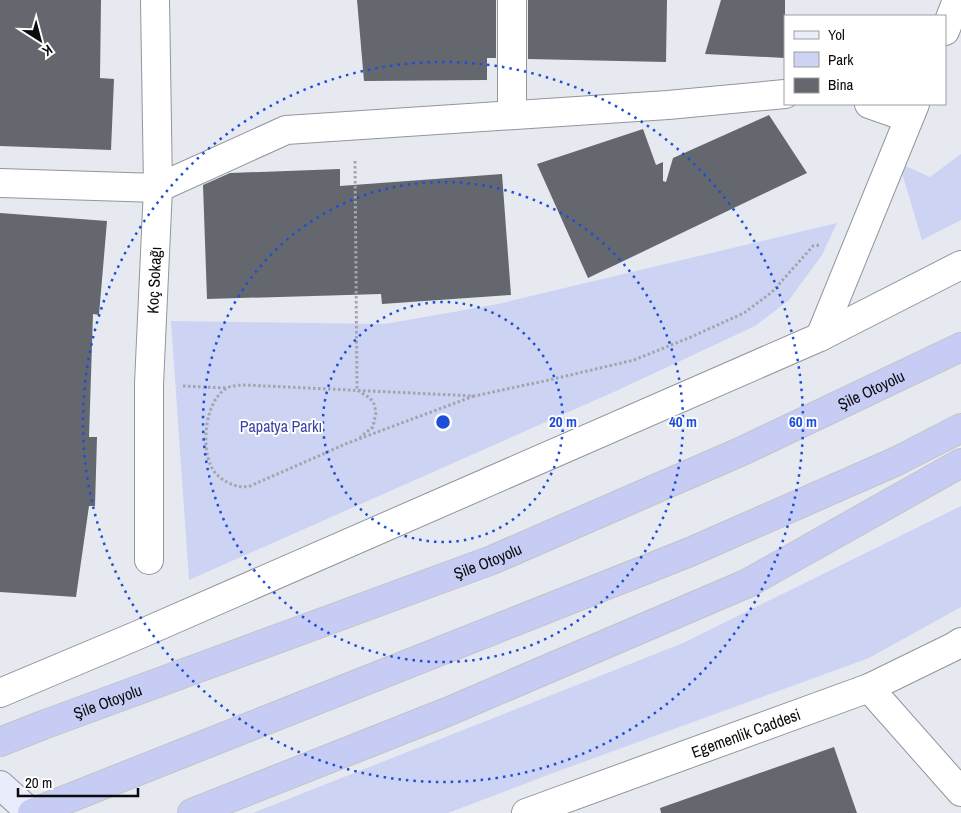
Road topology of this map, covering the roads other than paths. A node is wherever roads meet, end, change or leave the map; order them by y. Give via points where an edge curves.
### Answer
1 (154, 0) edge
2 (512, 0) edge
3 (958, 0) edge
4 (946, 29) edge
5 (784, 94) edge
6 (875, 105) edge
7 (912, 111) edge
8 (512, 115) junction
9 (0, 183) edge
10 (158, 188) junction
11 (961, 265) edge
12 (820, 337) junction
13 (961, 347) edge
14 (961, 428) edge
15 (961, 464) edge
16 (149, 560) dead end
17 (958, 645) edge
18 (869, 688) junction
19 (0, 693) edge
20 (0, 742) edge
21 (0, 785) edge
22 (961, 792) edge
23 (32, 813) edge
24 (192, 813) edge
25 (526, 813) edge

1 - 10 street, Koç Sokağı
2 - 8 street
3 - 4 street
5 - 8 street
6 - 7 street
7 - 12 street
8 - 10 street via 286,130
9 - 10 street
10 - 16 street, Koç Sokağı via 149,384
11 - 12 street
12 - 19 street
13 - 20 highway, Şile Otoyolu via 740,452 492,560
14 - 23 highway via 690,552
15 - 24 highway via 748,584 447,712
17 - 18 street, Egemenlik Caddesi
18 - 22 street
18 - 25 street, Egemenlik Caddesi
21 - 23 main road

